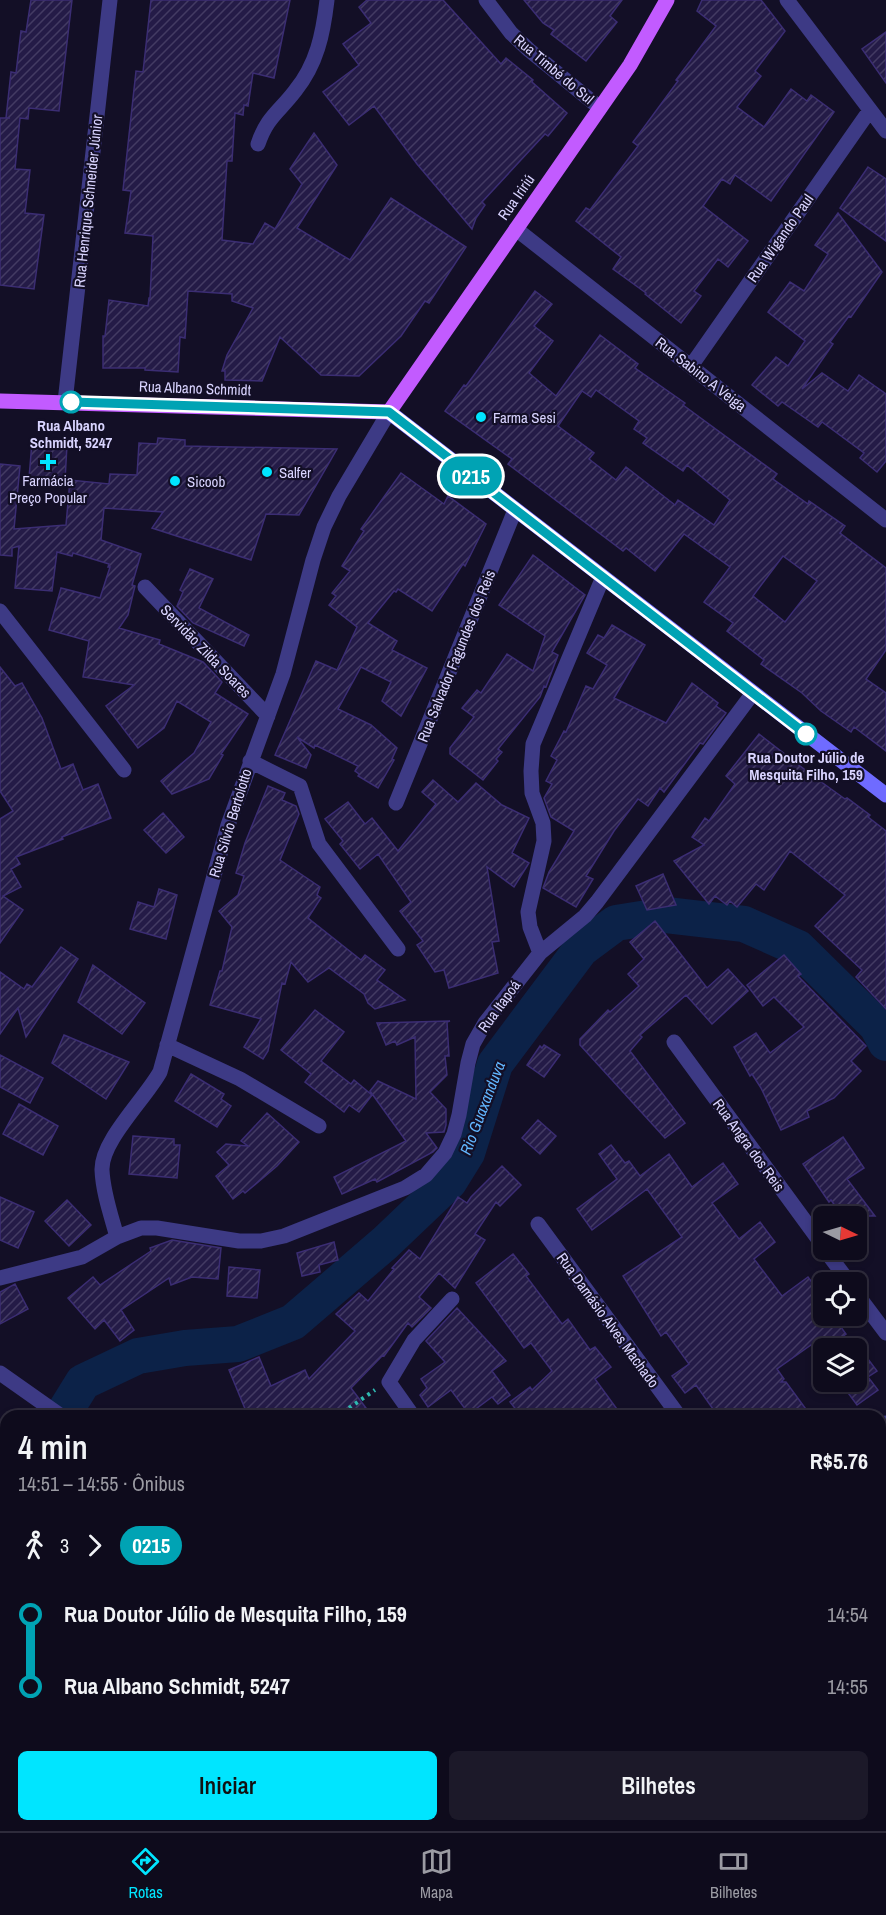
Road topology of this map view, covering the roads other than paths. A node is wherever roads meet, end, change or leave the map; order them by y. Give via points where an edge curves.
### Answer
1 (110, 0) edge
2 (327, 0) edge
3 (486, 0) edge
4 (667, 0) edge
5 (787, 0) edge
6 (600, 108) junction
7 (870, 110) junction
8 (886, 132) edge
9 (258, 144) dead end
10 (516, 229) junction
11 (691, 366) junction
12 (0, 401) edge
13 (65, 402) junction
14 (389, 412) junction
15 (515, 510) junction
16 (886, 520) edge
17 (603, 577) junction
18 (145, 587) dead end
19 (0, 611) edge
20 (753, 693) junction
21 (268, 716) junction
22 (250, 761) junction
23 (124, 770) dead end
24 (886, 795) edge
25 (396, 803) dead end
26 (398, 949) dead end
27 (540, 953) junction
28 (674, 1042) dead end
29 (167, 1045) junction
30 (319, 1126) dead end
31 (538, 1224) dead end
32 (813, 1233) edge
33 (117, 1237) junction
34 (0, 1278) edge
35 (452, 1299) dead end
36 (867, 1308) edge
37 (886, 1333) edge
38 (0, 1373) edge
39 (52, 1410) edge
40 (409, 1410) edge
41 (675, 1410) edge

1 - 13 street, Rua Henrique Schneider Júnior
2 - 9 street via 315,59 294,93 270,118
3 - 6 street, Rua Timbé do Sul via 511,33
4 - 6 main road, Rua Iririú
5 - 7 street
6 - 10 main road, Rua Iririú
7 - 8 street
7 - 11 street, Rua Wigando Paul
10 - 11 street, Rua Sabino A Veiga
10 - 14 main road, Rua Iririú
11 - 16 street, Rua Sabino A Veiga
12 - 13 main road, Rua Albano Schmidt
13 - 14 main road, Rua Albano Schmidt
14 - 15 main road
14 - 21 street, Rua Sílvio Bertolotto via 324,527
15 - 17 main road
15 - 25 street, Rua Salvador Fagundes dos Reis
17 - 20 main road
17 - 27 street via 533,744 532,793 543,823 544,841 528,912
18 - 21 street, Servidão Zilda Soares
19 - 23 street
20 - 24 main road
20 - 27 street, Rua Itapoá via 597,902
21 - 22 street, Rua Sílvio Bertolotto
22 - 26 street via 300,786 319,843
22 - 29 street, Rua Sílvio Bertolotto via 221,847
27 - 33 street, Rua Itapoá via 473,1044 454,1134 445,1153 426,1175 405,1188 295,1232 261,1241 157,1228 141,1228
28 - 32 street, Rua Angra dos Reis
29 - 30 street via 240,1079
29 - 33 street, Rua Sílvio Bertolotto via 150,1090 105,1152 103,1185
31 - 41 street, Rua Damásio Alves Machado
33 - 34 street, Rua Itapoá via 82,1257
35 - 40 street via 414,1340 388,1382
36 - 37 street
38 - 39 street

